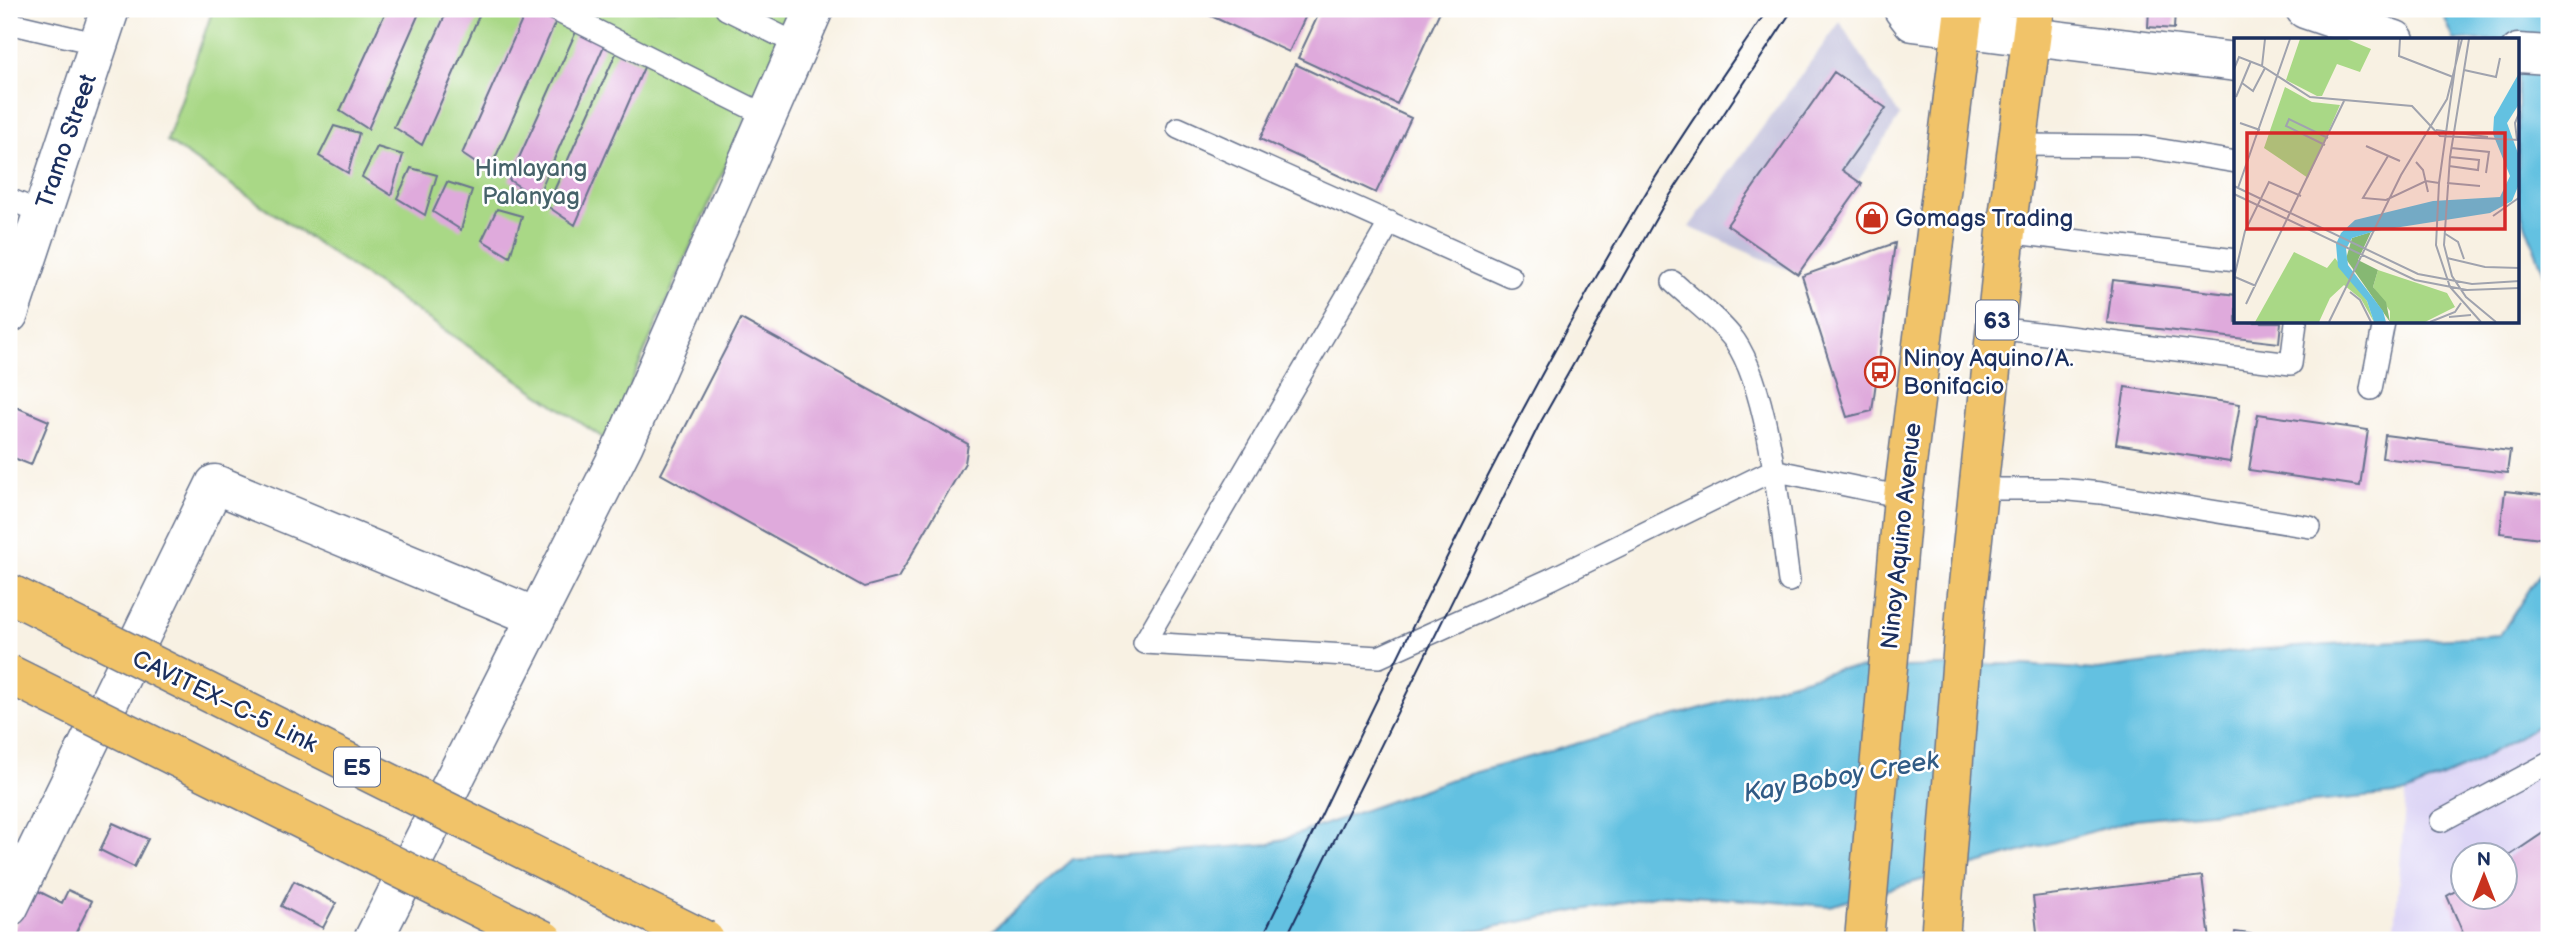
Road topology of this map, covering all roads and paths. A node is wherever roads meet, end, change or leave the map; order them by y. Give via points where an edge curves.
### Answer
1 (553, 9) edge
2 (726, 9) edge
3 (814, 9) edge
4 (1903, 9) edge
5 (2305, 9) edge
6 (1963, 19) edge
7 (9, 23) edge
8 (2033, 23) edge
9 (105, 26) edge
10 (2389, 38) edge
11 (799, 45) junction
12 (2520, 53) edge
13 (2549, 55) edge
14 (2234, 62) edge
15 (768, 116) junction
16 (1178, 128) dead end
17 (2017, 145) junction
18 (2234, 162) edge
19 (25, 206) edge
20 (1390, 222) junction
21 (2007, 232) junction
22 (2234, 260) edge
23 (1511, 277) dead end
24 (1673, 282) dead end
25 (9, 314) edge
26 (2296, 324) edge
27 (2384, 324) edge
28 (1996, 328) junction
29 (2371, 389) dead end
30 (1773, 470) junction
31 (1978, 489) junction
32 (1903, 497) junction
33 (2310, 527) dead end
34 (1789, 581) dead end
35 (9, 593) edge
36 (536, 617) junction
37 (9, 674) edge
38 (2549, 763) edge
39 (2441, 821) dead end
40 (9, 907) edge
41 (1940, 938) edge
42 (373, 940) edge
43 (544, 940) edge
44 (705, 940) edge
45 (1864, 940) edge

1 - 15 lane
2 - 11 lane
3 - 11 street
4 - 6 street via 1913,22
5 - 10 street
6 - 8 street
6 - 32 main road, Ninoy Aquino Avenue
7 - 9 lane
8 - 14 street
8 - 17 main road, 63
9 - 19 street, Tramo Street
11 - 15 street
12 - 13 street
15 - 36 street via 624,444
16 - 20 lane
17 - 18 lane via 2138,146
17 - 21 main road, 63
19 - 25 street, Tramo Street
20 - 23 lane
20 - 30 lane via 1144,643 1379,657
21 - 22 lane
21 - 28 main road, 63
24 - 30 lane via 1734,340 1746,362
26 - 28 lane via 2291,364
27 - 29 lane
28 - 31 main road, 63
30 - 32 lane
30 - 34 lane
31 - 33 lane via 2101,493
31 - 41 main road, 63
32 - 45 main road, Ninoy Aquino Avenue
35 - 44 main road, CAVITEX–C-5 Link / E5, bridge
36 - 40 street via 215,484
36 - 42 street
37 - 43 main road, bridge
38 - 39 lane

